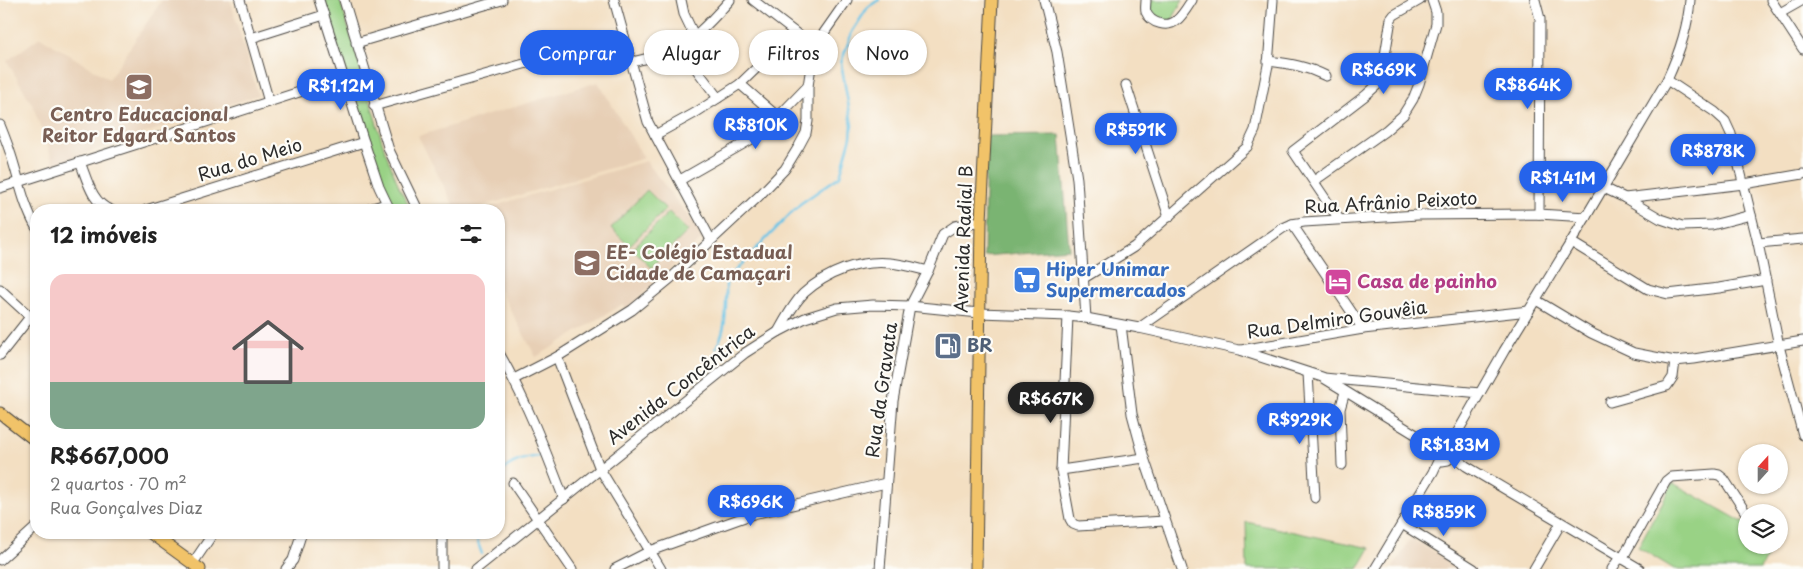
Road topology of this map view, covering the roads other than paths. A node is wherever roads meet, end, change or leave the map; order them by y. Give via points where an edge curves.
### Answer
1 (240, 0) edge
2 (319, 0) edge
3 (344, 0) edge
4 (502, 0) edge
5 (614, 0) edge
6 (680, 0) edge
7 (730, 0) edge
8 (753, 0) edge
9 (992, 0) edge
10 (1044, 0) edge
11 (1146, 0) edge
12 (1192, 0) edge
13 (1273, 0) edge
14 (1420, 0) edge
15 (1432, 0) edge
16 (1535, 0) edge
17 (1690, 0) edge
18 (1771, 0) edge
19 (1803, 0) edge
20 (842, 2) edge
21 (1780, 13) junction
22 (324, 15) junction
23 (622, 30) edge
24 (692, 30) edge
25 (700, 30) edge
26 (791, 30) edge
27 (825, 30) edge
28 (251, 38) junction
29 (356, 44) junction
30 (1803, 49) edge
31 (1268, 61) junction
32 (520, 65) edge
33 (634, 70) edge
34 (701, 75) edge
35 (749, 75) edge
36 (810, 75) edge
37 (1326, 76) dead end
38 (343, 78) junction
39 (1668, 80) junction
40 (740, 84) junction
41 (1126, 85) dead end
42 (808, 86) junction
43 (718, 98) junction
44 (269, 102) junction
45 (374, 106) junction
46 (778, 117) junction
47 (0, 125) edge
48 (655, 135) junction
49 (364, 142) junction
50 (80, 162) junction
51 (1803, 174) edge
52 (680, 180) junction
53 (1314, 181) junction
54 (18, 183) junction
55 (1744, 184) junction
56 (0, 188) edge
57 (1604, 188) junction
58 (1625, 198) junction
59 (100, 204) edge
60 (165, 204) edge
61 (387, 204) edge
62 (415, 204) edge
63 (30, 214) edge
64 (1539, 214) junction
65 (1751, 215) junction
66 (1168, 217) junction
67 (1586, 217) junction
68 (1339, 219) junction
69 (981, 221) junction
70 (1292, 224) junction
71 (1803, 239) edge
72 (711, 240) junction
73 (1571, 242) junction
74 (1758, 243) junction
75 (928, 270) junction
76 (1084, 278) junction
77 (1766, 280) junction
78 (0, 289) edge
79 (1536, 300) junction
80 (910, 306) junction
81 (1529, 311) junction
82 (979, 313) junction
83 (1068, 316) junction
84 (30, 317) edge
85 (1086, 318) junction
86 (30, 323) edge
87 (1121, 324) junction
88 (1139, 328) junction
89 (1363, 329) junction
90 (778, 332) junction
91 (1803, 341) edge
92 (1779, 346) junction
93 (1239, 350) junction
94 (0, 354) edge
95 (557, 357) junction
96 (1675, 361) junction
97 (505, 364) edge
98 (1308, 373) junction
99 (1322, 378) junction
100 (514, 379) junction
101 (1345, 392) junction
102 (1480, 393) junction
103 (1610, 402) dead end
104 (0, 413) edge
105 (1803, 434) edge
106 (30, 436) edge
107 (1444, 453) junction
108 (1144, 458) junction
109 (1342, 465) dead end
110 (600, 469) junction
111 (1060, 470) junction
112 (513, 483) dead end
113 (886, 483) junction
114 (1315, 498) dead end
115 (564, 499) junction
116 (1740, 504) edge
117 (538, 519) junction
118 (1165, 521) junction
119 (1562, 523) junction
120 (1402, 524) junction
121 (30, 533) edge
122 (159, 539) edge
123 (210, 539) edge
124 (301, 539) edge
125 (442, 539) edge
126 (650, 551) junction
127 (1621, 558) junction
128 (0, 560) edge
129 (197, 566) edge
130 (286, 569) edge
131 (442, 569) edge
132 (476, 569) edge
133 (572, 569) edge
134 (615, 569) edge
135 (661, 569) edge
136 (880, 569) edge
137 (976, 569) edge
138 (1182, 569) edge
139 (1375, 569) edge
140 (1474, 569) edge
141 (1534, 569) edge
142 (1612, 569) edge
143 (1640, 569) edge

1 - 28 street
2 - 22 street
3 - 29 street
4 - 29 street
5 - 23 street
6 - 24 street
7 - 25 street
8 - 26 street
9 - 69 main road, Avenida Radial B
10 - 76 street via 1057,52 1077,179
11 - 12 street via 1149,17 1157,23 1166,24 1178,19
13 - 31 street
14 - 53 street via 1391,19 1382,74 1377,85 1293,150
15 - 53 street via 1436,12 1433,36 1413,99 1403,115
16 - 64 street via 1540,19
17 - 39 street via 1685,34
18 - 21 street
19 - 21 street
20 - 27 street
21 - 30 street
22 - 28 street
22 - 38 street
28 - 44 street
29 - 45 street
31 - 37 street via 1296,64
31 - 66 street via 1255,130 1247,147
32 - 45 street
33 - 48 street via 648,122
34 - 43 street
35 - 40 street
36 - 42 street
38 - 44 street
38 - 49 street
39 - 55 street via 1725,121 1732,134
39 - 57 street
40 - 43 street
40 - 46 street
41 - 66 street
42 - 46 street
42 - 72 street via 808,121 799,146 784,169 759,196
43 - 48 street
44 - 50 street
45 - 62 street via 389,150
46 - 52 street via 750,140
47 - 54 street
48 - 52 street
49 - 60 street, Rua do Meio
49 - 61 street
50 - 54 street
50 - 59 street
51 - 55 street
52 - 72 street
53 - 68 street
54 - 56 street
54 - 63 street
55 - 58 street
55 - 65 street
57 - 58 street
57 - 67 street
58 - 65 street via 1661,219 1682,226 1712,225
64 - 67 street, Rua Afrânio Peixoto
64 - 68 street, Rua Afrânio Peixoto
65 - 74 street
66 - 76 street via 1134,247
67 - 73 street
68 - 70 street, Rua Afrânio Peixoto
69 - 75 street, Rua da Gravata via 954,226 943,234
69 - 82 main road, Avenida Radial B
70 - 88 street, Rua Afrânio Peixoto
70 - 89 street
71 - 74 street
72 - 95 street via 632,310
73 - 77 street via 1648,289 1668,294
73 - 79 street
74 - 77 street
75 - 80 street, Rua da Gravata
75 - 90 street via 890,263 850,266 805,293 790,310
76 - 85 street
77 - 92 street
78 - 84 street
79 - 81 street
79 - 96 street via 1591,333 1634,353
80 - 82 street, Avenida Concêntrica
80 - 90 street, Avenida Concêntrica via 837,308 805,318
80 - 113 street, Rua da Gravata via 893,400
81 - 89 street, Rua Delmiro Gouvêia
81 - 102 street
82 - 83 street, Avenida Concêntrica
82 - 137 main road, Avenida Radial B
83 - 85 street, Avenida Concêntrica
83 - 111 street
85 - 87 street, Avenida Concêntrica
86 - 94 street
87 - 88 street, Avenida Concêntrica
87 - 108 street via 1132,414
88 - 93 street, Avenida Concêntrica
89 - 93 street, Rua Delmiro Gouvêia
90 - 110 street, Avenida Concêntrica via 745,353
91 - 92 street
92 - 96 street
92 - 105 street
93 - 98 street, Avenida Concêntrica
95 - 100 street
95 - 110 street
96 - 103 street via 1673,377 1667,386
97 - 100 street
98 - 99 street, Avenida Concêntrica
98 - 114 street
99 - 101 street, Avenida Concêntrica
99 - 102 street
100 - 115 street
101 - 107 street, Avenida Concêntrica
101 - 109 street via 1340,409
102 - 107 street
104 - 106 main road
107 - 119 street, Avenida Concêntrica
107 - 120 street
108 - 111 street
108 - 118 street
110 - 115 street, Avenida Concêntrica
110 - 126 street
111 - 118 street via 1073,524
112 - 117 street
113 - 126 street via 753,514
113 - 136 street, Rua da Gravata
115 - 117 street, Avenida Concêntrica
116 - 127 street via 1719,475 1671,477
117 - 132 street, Avenida Concêntrica
117 - 133 street
118 - 138 street
119 - 127 street, Avenida Concêntrica
119 - 141 street
120 - 139 street
120 - 140 street
121 - 128 street
122 - 129 main road
123 - 129 street
124 - 130 street
125 - 131 street
126 - 134 street
126 - 135 street
127 - 142 street
127 - 143 street, Avenida Concêntrica

